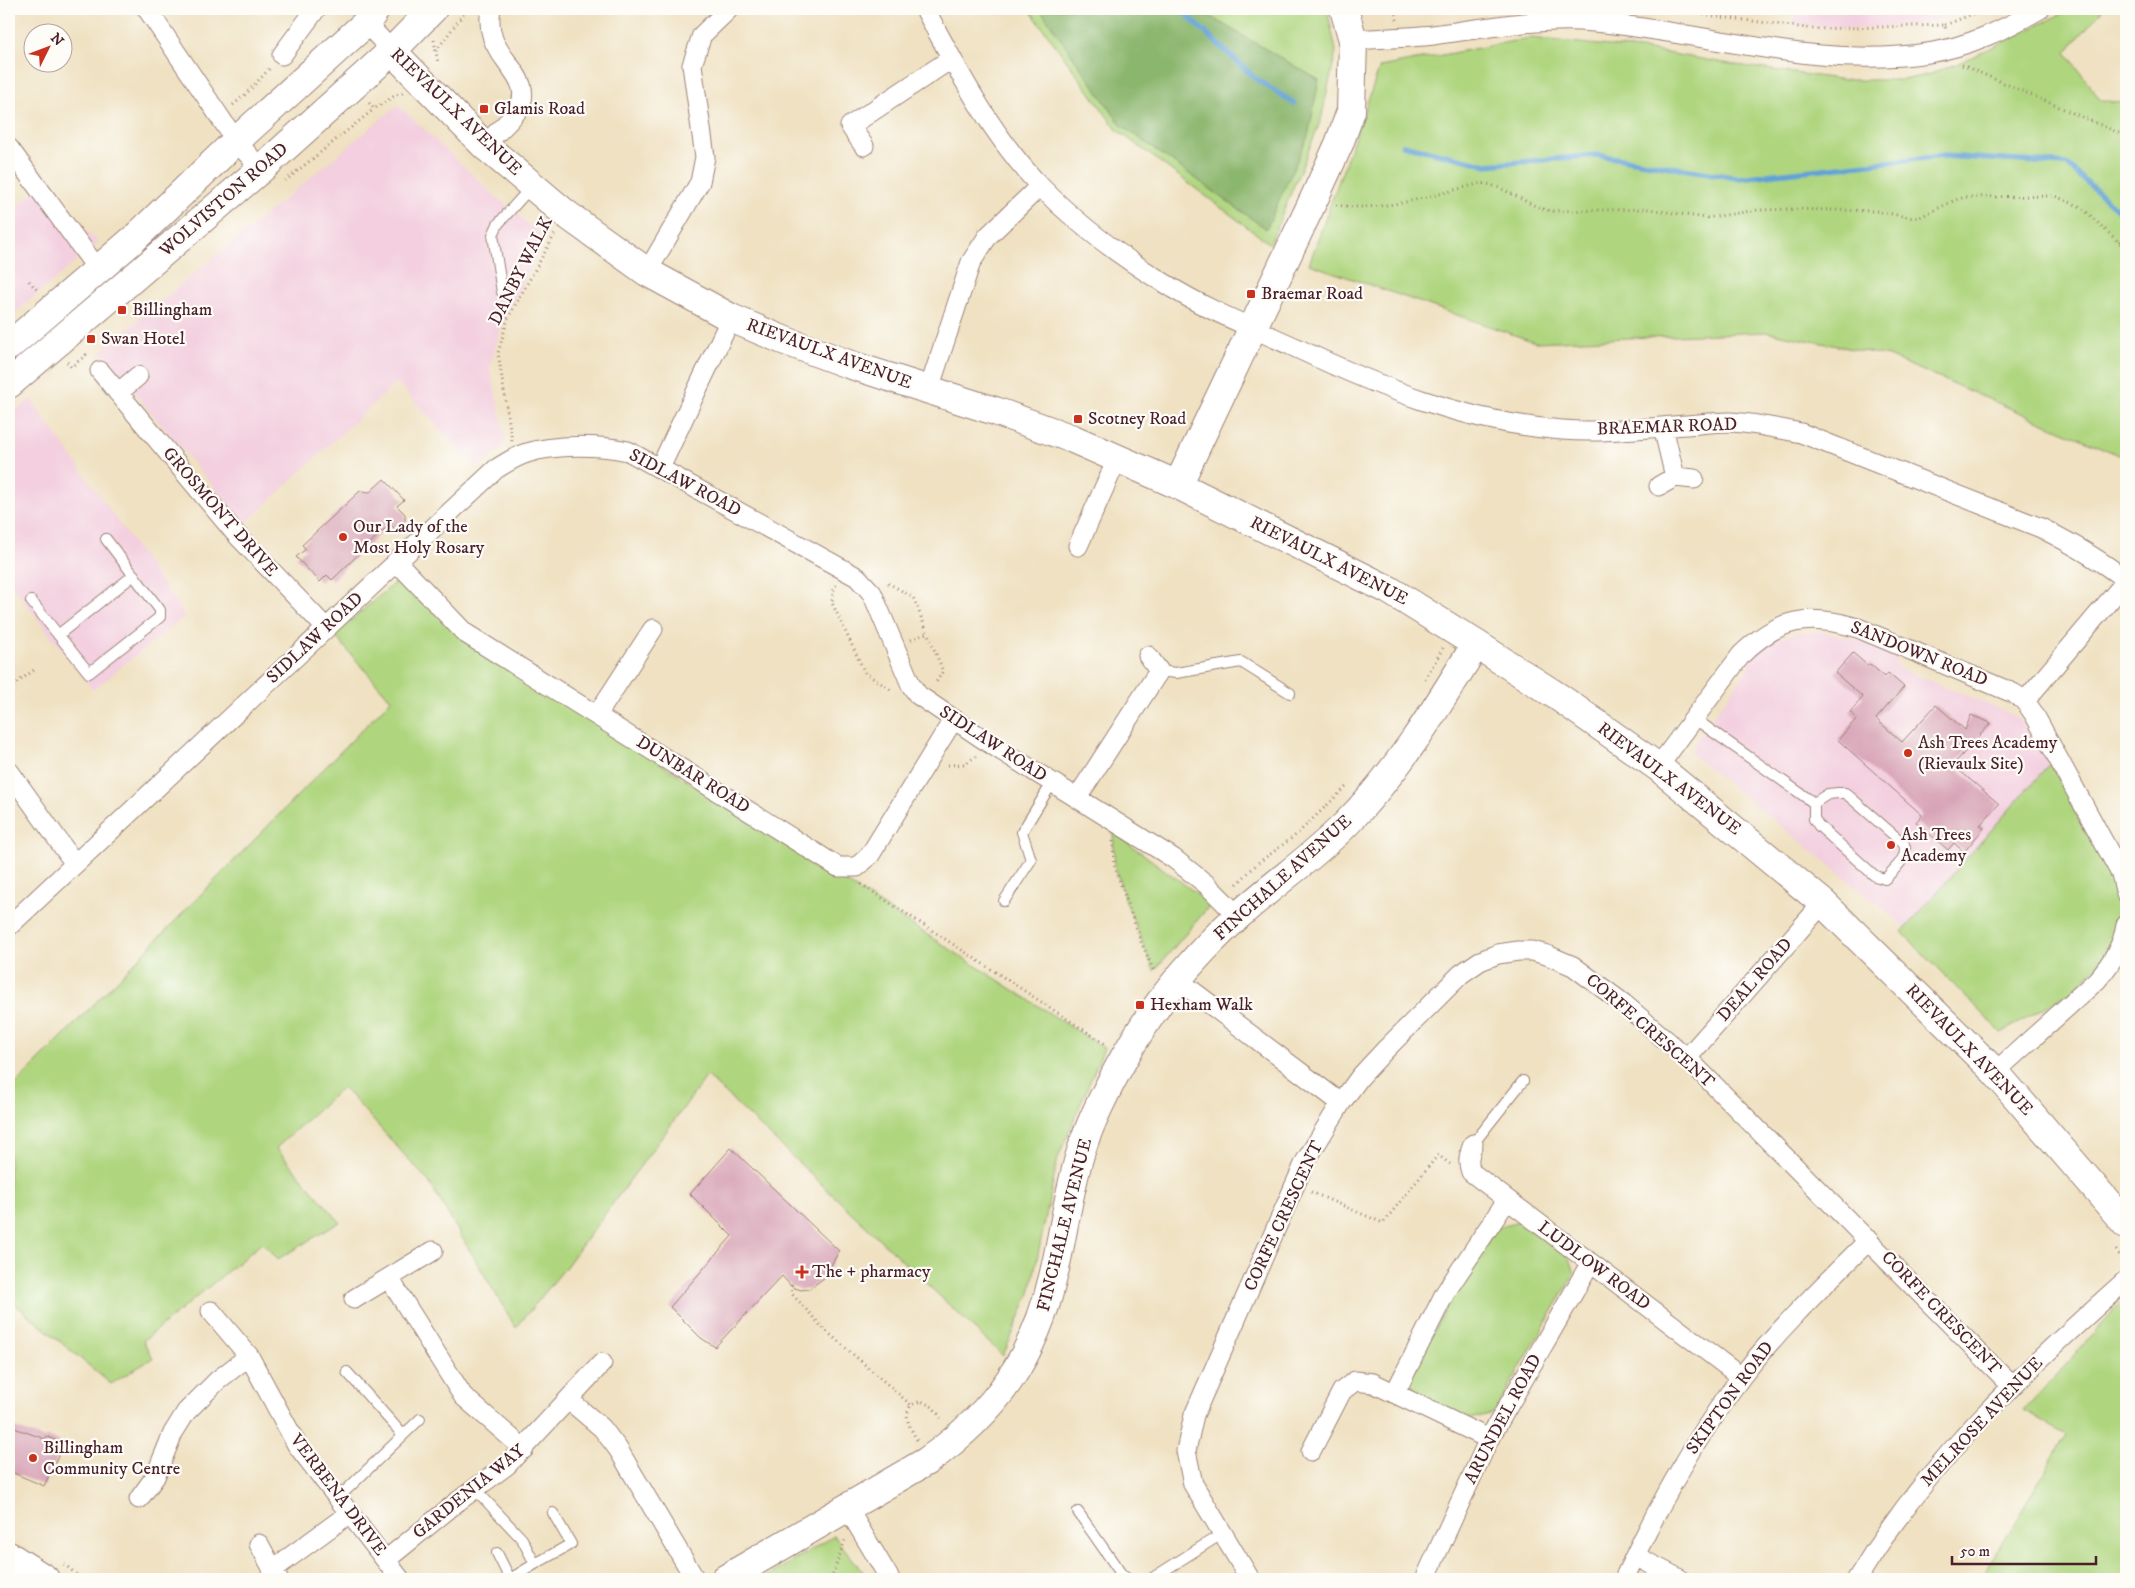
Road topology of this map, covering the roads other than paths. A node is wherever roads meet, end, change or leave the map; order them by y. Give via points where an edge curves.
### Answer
1 (147, 9) edge
2 (316, 9) edge
3 (433, 9) edge
4 (491, 9) edge
5 (729, 9) edge
6 (925, 9) edge
7 (1344, 9) edge
8 (2040, 9) edge
9 (1594, 15) edge
10 (371, 16) edge
11 (1354, 40) junction
12 (392, 51) junction
13 (282, 55) road end
14 (951, 59) junction
15 (236, 141) junction
16 (484, 145) junction
17 (864, 146) dead end
18 (9, 148) edge
19 (261, 169) junction
20 (532, 186) junction
21 (1040, 186) junction
22 (99, 271) junction
23 (648, 272) junction
24 (502, 292) dead end
25 (115, 293) junction
26 (731, 318) junction
27 (1253, 328) junction
28 (9, 346) edge
29 (100, 372) dead end
30 (138, 376) dead end
31 (9, 384) edge
32 (929, 389) junction
33 (118, 393) junction
34 (1664, 426) junction
35 (1118, 458) junction
36 (660, 468) junction
37 (1694, 479) dead end
38 (1178, 485) junction
39 (106, 539) dead end
40 (1078, 546) dead end
41 (396, 561) junction
42 (134, 576) junction
43 (2126, 581) edge
44 (31, 601) dead end
45 (326, 628) junction
46 (653, 629) dead end
47 (58, 635) junction
48 (1476, 644) junction
49 (1154, 664) joint
50 (1290, 693) dead end
51 (2025, 701) junction
52 (597, 715) junction
53 (1695, 718) junction
54 (953, 720) junction
55 (1658, 767) junction
56 (9, 771) edge
57 (1052, 783) junction
58 (1076, 798) junction
59 (1814, 803) junction
60 (75, 864) junction
61 (2126, 894) edge
62 (1004, 901) dead end
63 (1823, 903) junction
64 (1238, 916) junction
65 (2126, 925) edge
66 (9, 926) edge
67 (1166, 975) junction
68 (1687, 1058) junction
69 (1995, 1072) junction
70 (1523, 1081) dead end
71 (1340, 1103) junction
72 (1474, 1144) joint
73 (1507, 1200) junction
74 (2126, 1224) edge
75 (1869, 1240) junction
76 (433, 1251) dead end
77 (1590, 1264) junction
78 (389, 1278) junction
79 (2126, 1280) edge
80 (354, 1299) dead end
81 (211, 1311) dead end
82 (249, 1356) junction
83 (602, 1363) dead end
84 (348, 1372) dead end
85 (1741, 1377) junction
86 (2011, 1385) junction
87 (1395, 1393) junction
88 (570, 1400) junction
89 (420, 1419) dead end
90 (403, 1435) junction
91 (1489, 1439) junction
92 (524, 1449) junction
93 (1311, 1451) dead end
94 (475, 1489) junction
95 (338, 1498) junction
96 (139, 1499) dead end
97 (1078, 1512) dead end
98 (350, 1513) junction
99 (553, 1513) dead end
100 (854, 1519) junction
101 (1223, 1533) junction
102 (259, 1544) dead end
103 (497, 1553) dead end
104 (9, 1556) edge
105 (1635, 1556) junction
106 (386, 1560) junction
107 (535, 1564) junction
108 (275, 1575) edge
109 (45, 1579) edge
110 (400, 1579) edge
111 (510, 1579) edge
112 (695, 1579) edge
113 (725, 1579) edge
114 (890, 1579) edge
115 (1128, 1579) edge
116 (1151, 1579) edge
117 (1250, 1579) edge
118 (1425, 1579) edge
119 (1624, 1579) edge
120 (1680, 1579) edge
121 (1857, 1579) edge

1 - 15 street
2 - 13 street
3 - 12 street, WOLVISTON ROAD
4 - 16 street via 493,40 519,78 523,96 517,112
5 - 23 street via 702,35 692,65 705,157 700,182
6 - 14 street
7 - 11 street
8 - 9 street via 1998,32 1950,48 1883,58 1769,50
9 - 11 street via 1430,35
10 - 12 street, RIEVAULX AVENUE
10 - 15 street, WOLVISTON ROAD
11 - 27 street via 1351,110 1339,144
12 - 16 street, RIEVAULX AVENUE
12 - 19 street, WOLVISTON ROAD
14 - 17 street via 850,126
14 - 21 street via 992,126
15 - 19 street
15 - 22 street, WOLVISTON ROAD
16 - 20 street, RIEVAULX AVENUE
18 - 22 street
19 - 25 street, WOLVISTON ROAD
20 - 23 street, RIEVAULX AVENUE
20 - 24 lane via 498,224 493,236
21 - 27 street, BRAEMAR ROAD via 1089,232 1165,284
21 - 32 street via 988,236 971,262
22 - 25 street
22 - 28 street, WOLVISTON ROAD
23 - 26 street, RIEVAULX AVENUE
25 - 31 street, WOLVISTON ROAD
26 - 32 street, RIEVAULX AVENUE via 830,357
26 - 36 street
27 - 34 street, BRAEMAR ROAD via 1345,371 1431,404 1484,419 1562,430 1613,431
27 - 38 street
29 - 33 street, GROSMONT DRIVE
30 - 33 street
32 - 35 street, RIEVAULX AVENUE
33 - 45 street, GROSMONT DRIVE via 235,533
34 - 37 street via 1667,482
34 - 43 street, BRAEMAR ROAD via 1727,422 1800,433 2041,528 2103,562
35 - 38 street, RIEVAULX AVENUE
35 - 40 street
36 - 41 street, SIDLAW ROAD via 615,448 544,449 525,453 496,469
36 - 54 street, SIDLAW ROAD via 866,584 911,685
38 - 48 street, RIEVAULX AVENUE via 1389,590
39 - 42 lane
41 - 45 street, SIDLAW ROAD
41 - 52 street, DUNBAR ROAD via 465,632
42 - 47 lane
42 - 47 lane via 160,610 160,617 91,673
43 - 51 street
44 - 47 lane
45 - 60 street, SIDLAW ROAD
46 - 52 street
48 - 55 street, RIEVAULX AVENUE
48 - 64 street, FINCHALE AVENUE via 1423,729 1374,793 1314,854
49 - 50 lane via 1176,673 1241,662
49 - 58 street
51 - 53 street, SANDOWN ROAD via 1858,628 1833,622 1801,621 1777,627 1753,643
51 - 61 street, SANDOWN ROAD via 2121,874
52 - 54 street, DUNBAR ROAD via 838,866 857,867 870,855
53 - 55 street, SANDOWN ROAD
53 - 59 lane
54 - 57 street, SIDLAW ROAD
55 - 63 street, RIEVAULX AVENUE
56 - 60 street
57 - 58 street, SIDLAW ROAD
57 - 62 lane via 1022,832 1031,860
58 - 64 street, SIDLAW ROAD via 1173,858 1206,884
59 - 59 lane via 1814,819 1818,826 1875,876 1885,879 1904,857 1907,851 1900,839 1845,794 1828,794
60 - 66 street, SIDLAW ROAD
63 - 68 street, DEAL ROAD
63 - 69 street, RIEVAULX AVENUE
64 - 67 street, FINCHALE AVENUE via 1205,948
65 - 69 street via 2120,946 2097,980
67 - 71 street
67 - 100 street, FINCHALE AVENUE via 1153,1011 1125,1056 1083,1144 1044,1313 1015,1373 977,1421
68 - 71 street, CORFE CRESCENT via 1573,966 1547,954 1518,951 1480,961 1461,974 1386,1049
68 - 75 street, CORFE CRESCENT
69 - 74 street, RIEVAULX AVENUE
70 - 72 lane
71 - 101 street, CORFE CRESCENT via 1295,1185 1194,1416 1186,1451 1192,1484
72 - 73 street, LUDLOW ROAD via 1468,1155 1471,1172
73 - 77 street, LUDLOW ROAD
73 - 87 street via 1445,1292
75 - 85 street, SKIPTON ROAD via 1784,1326
75 - 86 street, CORFE CRESCENT
76 - 78 street
77 - 85 street, LUDLOW ROAD
77 - 91 street, ARUNDEL ROAD
78 - 80 street
78 - 92 street via 463,1396
79 - 86 street, MELROSE AVENUE
81 - 82 street, VERBENA DRIVE
82 - 95 street, VERBENA DRIVE via 297,1445
82 - 96 street via 218,1380 186,1412 155,1477
83 - 88 street, GARDENIA WAY
84 - 90 lane
85 - 105 street, SKIPTON ROAD via 1662,1498
86 - 121 street, MELROSE AVENUE via 1919,1490
87 - 91 street
87 - 93 street via 1373,1383 1355,1382 1342,1391
88 - 92 street, GARDENIA WAY
88 - 112 street via 602,1428 618,1449
89 - 90 lane
90 - 95 lane
91 - 118 street, ARUNDEL ROAD
92 - 94 street, GARDENIA WAY
94 - 106 street, GARDENIA WAY
94 - 107 lane via 522,1539
95 - 98 street, VERBENA DRIVE
97 - 115 lane
98 - 106 street, VERBENA DRIVE
98 - 108 street
99 - 107 lane via 571,1544
100 - 113 street, FINCHALE AVENUE
100 - 114 street
101 - 116 lane
101 - 117 street, CORFE CRESCENT
102 - 108 street
103 - 111 lane
104 - 109 street
105 - 119 street, SKIPTON ROAD
105 - 120 street
106 - 110 street, VERBENA DRIVE
107 - 111 lane

